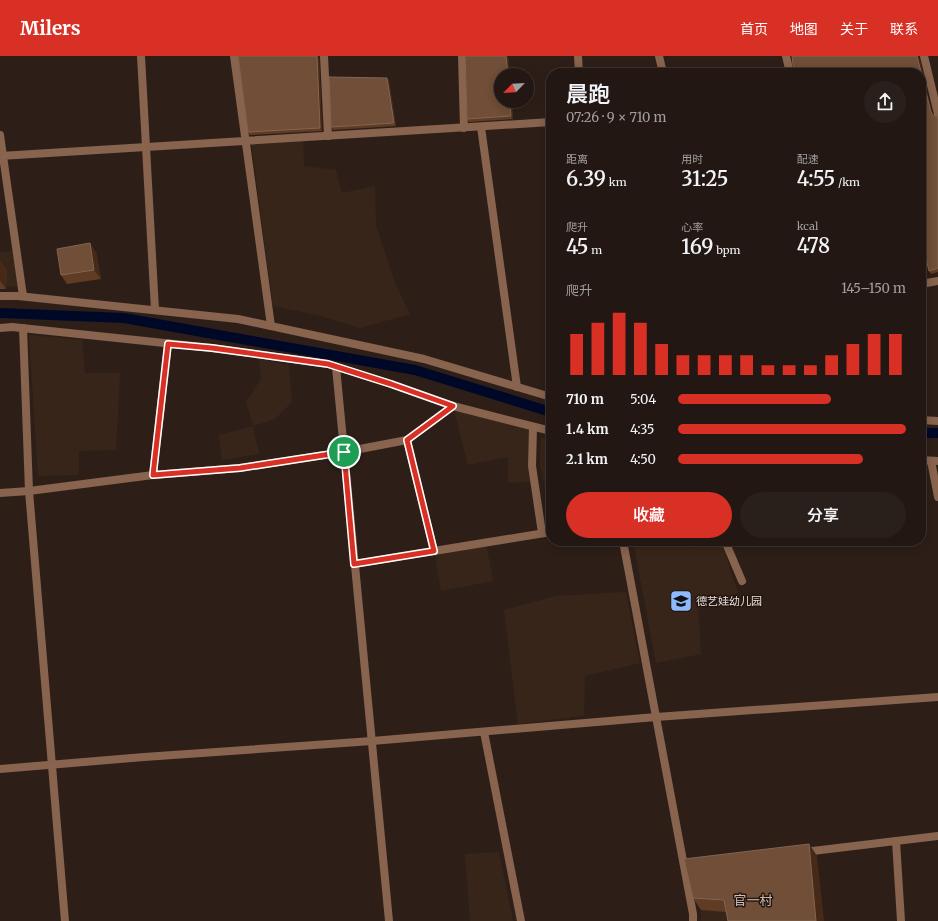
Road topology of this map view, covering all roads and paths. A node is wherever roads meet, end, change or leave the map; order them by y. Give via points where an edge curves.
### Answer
1 (141, 56) edge
2 (234, 56) edge
3 (324, 56) edge
4 (462, 56) edge
5 (578, 56) edge
6 (659, 56) edge
7 (786, 56) edge
8 (924, 56) edge
9 (579, 68) edge
10 (662, 68) edge
11 (789, 68) edge
12 (938, 114) edge
13 (546, 122) edge
14 (481, 127) junction
15 (464, 128) junction
16 (0, 135) edge
17 (328, 136) junction
18 (246, 141) junction
19 (146, 148) junction
20 (1, 156) edge
21 (938, 281) edge
22 (926, 283) edge
23 (0, 296) edge
24 (23, 296) junction
25 (155, 310) junction
26 (271, 326) junction
27 (0, 328) edge
28 (23, 328) junction
29 (168, 344) junction
30 (336, 367) junction
31 (517, 387) junction
32 (546, 396) edge
33 (453, 406) junction
34 (926, 420) edge
35 (938, 421) edge
36 (533, 427) junction
37 (546, 430) edge
38 (407, 440) junction
39 (344, 452) junction
40 (934, 461) edge
41 (153, 475) junction
42 (29, 491) junction
43 (0, 493) edge
44 (938, 497) edge
45 (542, 533) junction
46 (546, 533) edge
47 (624, 546) edge
48 (727, 546) edge
49 (434, 551) junction
50 (354, 564) junction
51 (742, 581) dead end
52 (938, 697) edge
53 (656, 717) junction
54 (484, 732) junction
55 (372, 742) junction
56 (52, 765) junction
57 (0, 769) edge
58 (938, 836) edge
59 (896, 841) junction
60 (794, 853) edge
61 (65, 921) edge
62 (389, 921) edge
63 (521, 921) edge
64 (693, 921) edge
65 (901, 921) edge

1 - 19 street
2 - 18 street
3 - 17 street
4 - 15 street
5 - 9 street
6 - 10 street
7 - 11 street
8 - 12 street
13 - 14 street
14 - 15 street
14 - 31 street
15 - 17 street
16 - 20 street
17 - 18 street
18 - 19 street
18 - 26 street
19 - 20 street
19 - 25 street
20 - 24 street
21 - 22 street
23 - 24 street
24 - 25 street
25 - 26 street via 238,319
26 - 31 street via 424,359
27 - 28 street
28 - 29 street
28 - 42 street
29 - 30 street via 235,351
29 - 41 street
30 - 33 street
30 - 39 street
31 - 32 street
33 - 36 street
33 - 38 street
34 - 35 street
36 - 37 street
36 - 45 street via 532,466
38 - 39 street
38 - 49 street
39 - 41 street via 240,468
39 - 50 street
40 - 44 street
41 - 42 street
42 - 43 street
42 - 56 street
45 - 46 street
45 - 49 street
47 - 53 street
48 - 51 street
49 - 50 street
50 - 55 street
52 - 53 street
53 - 54 street
53 - 64 street via 688,865
54 - 55 street
54 - 63 street
55 - 56 street
55 - 62 street
56 - 57 street
56 - 61 street
58 - 59 street
59 - 60 street
59 - 65 street

